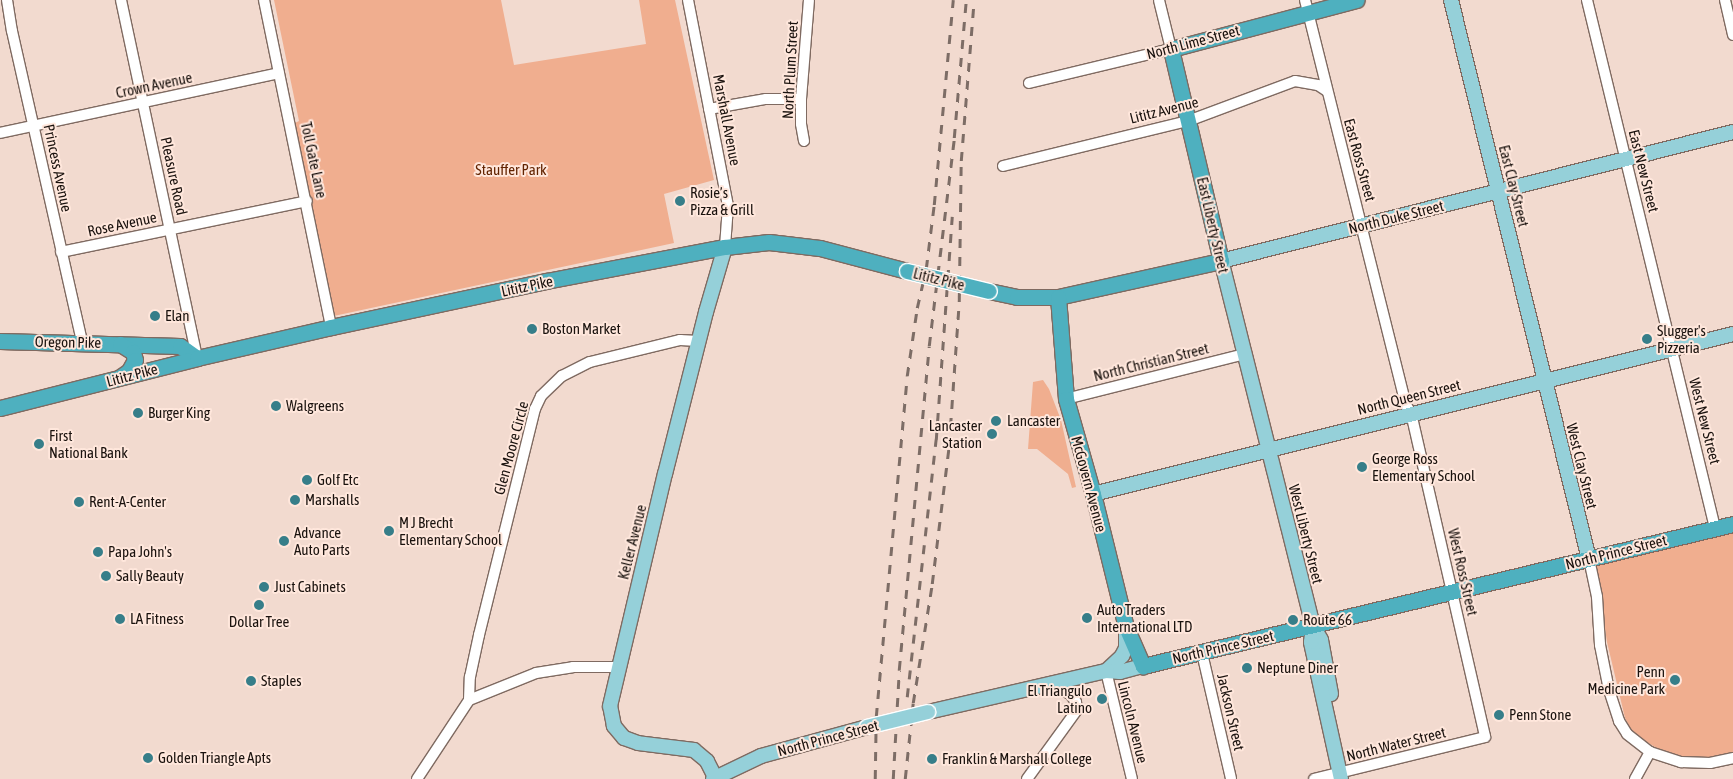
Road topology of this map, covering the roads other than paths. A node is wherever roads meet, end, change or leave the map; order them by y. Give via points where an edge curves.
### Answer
1 (8, 0) edge
2 (121, 0) edge
3 (264, 0) edge
4 (688, 0) edge
5 (809, 0) edge
6 (1159, 0) edge
7 (1357, 0) edge
8 (1451, 0) edge
9 (1587, 0) edge
10 (1725, 0) edge
11 (1307, 6) edge
12 (1733, 35) edge
13 (1171, 49) junction
14 (279, 73) junction
15 (1029, 83) dead end
16 (1327, 91) junction
17 (801, 99) junction
18 (143, 103) junction
19 (710, 109) junction
20 (1188, 121) junction
21 (34, 126) junction
22 (1733, 132) edge
23 (0, 133) edge
24 (804, 141) dead end
25 (1626, 159) junction
26 (1003, 166) dead end
27 (1498, 191) junction
28 (307, 201) junction
29 (1362, 226) junction
30 (170, 229) junction
31 (724, 247) junction
32 (62, 252) junction
33 (1221, 261) junction
34 (1058, 297) junction
35 (331, 327) junction
36 (1733, 334) edge
37 (0, 341) edge
38 (82, 342) junction
39 (698, 342) junction
40 (120, 344) junction
41 (1672, 350) junction
42 (1245, 354) junction
43 (197, 358) junction
44 (120, 378) junction
45 (1544, 380) junction
46 (1066, 399) junction
47 (0, 408) edge
48 (1411, 414) junction
49 (1267, 450) junction
50 (1093, 494) junction
51 (1733, 524) edge
52 (1715, 528) junction
53 (1588, 559) junction
54 (1452, 592) junction
55 (1312, 626) junction
56 (1126, 627) junction
57 (1202, 653) junction
58 (1143, 666) junction
59 (619, 667) junction
60 (1106, 672) junction
61 (1049, 684) junction
62 (469, 700) junction
63 (1485, 737) joint
64 (1650, 752) junction
65 (1733, 758) edge
66 (1345, 775) edge
67 (417, 779) edge
68 (715, 779) edge
69 (1027, 779) edge
70 (1132, 779) edge
71 (1231, 779) edge
72 (1314, 779) edge
73 (1635, 779) edge

1 - 21 street, Princess Avenue
2 - 18 street, Pleasure Road
3 - 14 street, Toll Gate Lane
4 - 19 street, Marshall Avenue
5 - 17 street, North Plum Street
6 - 13 street, East Liberty Street
7 - 11 highway, North Lime Street
8 - 27 main road, East Clay Street
9 - 25 street, East New Street
10 - 12 street
11 - 13 highway, North Lime Street
11 - 16 street, East Ross Street
13 - 15 street, North Lime Street
13 - 20 highway, East Liberty Street
14 - 18 street, Crown Avenue
14 - 28 street, Toll Gate Lane
16 - 20 street, Lititz Avenue via 1318,85 1295,81
16 - 29 street, East Ross Street
17 - 19 street via 766,98
17 - 24 street, North Plum Street
18 - 21 street, Crown Avenue
18 - 30 street, Pleasure Road
19 - 31 street, Marshall Avenue via 728,206
20 - 26 street, Lititz Avenue
20 - 33 highway, East Liberty Street
21 - 23 street, Crown Avenue
21 - 32 street, Princess Avenue
22 - 25 main road, North Duke Street
25 - 27 main road, North Duke Street
25 - 41 street, East New Street
27 - 29 main road, North Duke Street
27 - 45 main road, East Clay Street
28 - 30 street, Rose Avenue
28 - 35 street, Toll Gate Lane
29 - 33 main road, North Duke Street
29 - 48 street, East Ross Street via 1406,405
30 - 32 street, Rose Avenue
30 - 43 street, Pleasure Road
31 - 34 highway, Lititz Pike, bridge via 769,242 820,248 1018,297
31 - 35 highway, Lititz Pike
31 - 39 main road, Keller Avenue
32 - 38 street, Princess Avenue
33 - 34 highway, North Duke Street
33 - 42 main road, East Liberty Street
34 - 46 highway, McGovern Avenue
35 - 43 highway, Lititz Pike
36 - 41 main road, North Queen Street
37 - 38 highway, Oregon Pike
38 - 40 highway, Oregon Pike
39 - 59 main road, Keller Avenue
39 - 62 street, Glen Moore Circle via 680,340 590,362 562,376 541,396 535,409 479,635 470,677
40 - 43 highway, Oregon Pike via 180,346
40 - 44 highway via 133,352 135,360 130,371
41 - 45 main road, North Queen Street
41 - 52 street, West New Street
42 - 46 street, North Christian Street
42 - 49 main road, East Liberty Street
43 - 44 highway, Lititz Pike
44 - 47 highway, Lititz Pike
45 - 48 main road, North Queen Street
45 - 53 main road, West Clay Street
46 - 50 highway, McGovern Avenue
48 - 49 main road, North Queen Street
48 - 54 street, West Ross Street
49 - 50 main road, North Queen Street
49 - 55 main road, West Liberty Street
50 - 56 highway, McGovern Avenue
51 - 52 highway, North Prince Street
52 - 53 highway, North Prince Street
53 - 54 highway, North Prince Street
53 - 64 street via 1596,596 1600,645 1614,709 1627,734
54 - 55 highway, North Prince Street
54 - 63 street, West Ross Street
55 - 57 highway, North Prince Street
55 - 66 main road, West Liberty Street via 1311,642
56 - 58 highway, McGovern Avenue
56 - 60 main road via 1126,648
57 - 58 highway, North Prince Street
57 - 71 street, Jackson Street
58 - 60 main road, North Prince Street
59 - 62 street via 545,671
59 - 68 main road, Keller Avenue via 610,711 618,732 638,743 694,750 707,761
60 - 61 main road, North Prince Street
60 - 70 street, Lincoln Avenue
61 - 68 main road, North Prince Street, bridge via 789,747 742,764
61 - 69 street via 1070,694 1077,710
62 - 67 street
63 - 66 street, North Water Street
64 - 65 street via 1694,764
64 - 73 street
66 - 72 street, North Water Street

